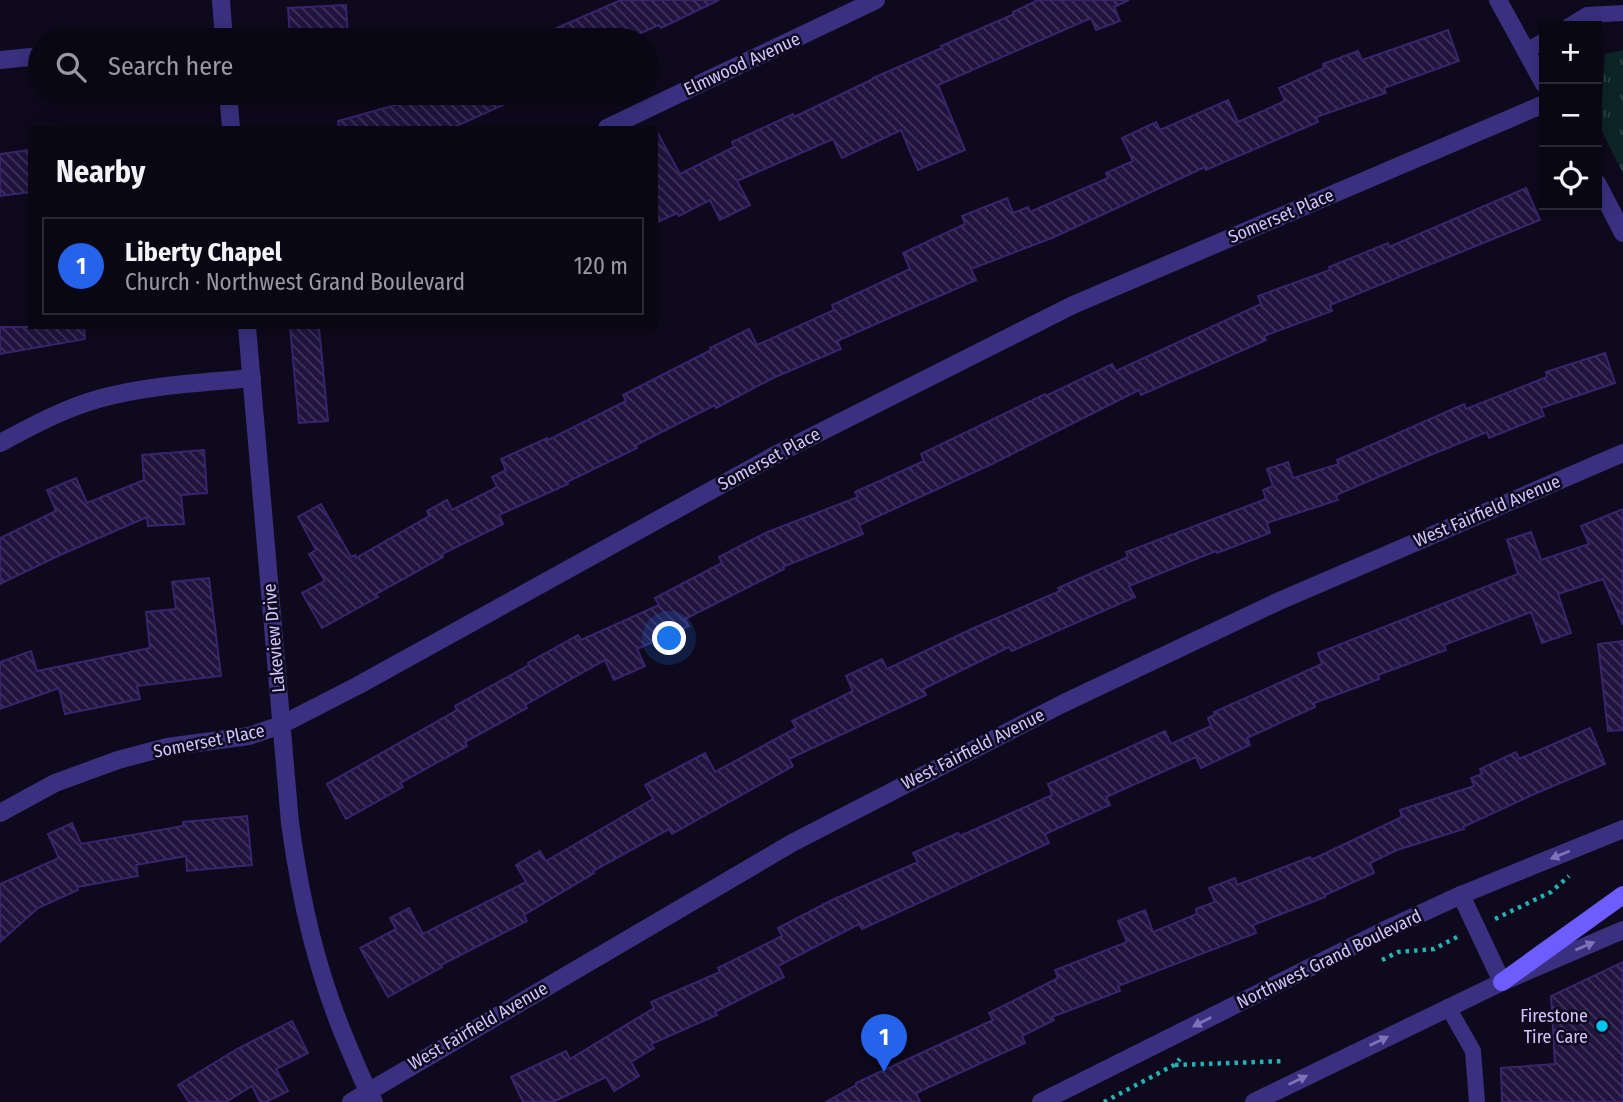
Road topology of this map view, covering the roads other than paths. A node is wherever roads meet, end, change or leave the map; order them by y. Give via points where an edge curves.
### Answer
1 (221, 0) edge
2 (876, 0) edge
3 (1498, 0) edge
4 (1623, 13) edge
5 (1577, 21) edge
6 (223, 28) edge
7 (1539, 44) edge
8 (1526, 51) junction
9 (28, 57) edge
10 (0, 60) edge
11 (1539, 75) edge
12 (658, 104) edge
13 (229, 105) edge
14 (655, 105) edge
15 (1539, 106) edge
16 (231, 126) edge
17 (611, 126) edge
18 (1602, 193) edge
19 (1623, 233) edge
20 (247, 329) edge
21 (252, 378) junction
22 (0, 443) edge
23 (1622, 456) edge
24 (281, 725) junction
25 (0, 813) edge
26 (1623, 829) edge
27 (1461, 895) junction
28 (1623, 895) edge
29 (1623, 930) edge
30 (1502, 982) junction
31 (1448, 1007) junction
32 (371, 1097) edge
33 (351, 1102) edge
34 (1041, 1102) edge
35 (1254, 1102) edge
36 (1477, 1102) edge

1 - 6 street
2 - 12 street, Elmwood Avenue
3 - 8 street
4 - 5 lane via 1587,15
7 - 8 lane
8 - 11 street
9 - 10 street
13 - 16 street
14 - 17 street, Elmwood Avenue
15 - 24 street, Somerset Place via 1073,305 777,454
18 - 19 street
20 - 21 street, Lakeview Drive
21 - 22 street via 105,397 66,410
21 - 24 street, Lakeview Drive
23 - 32 street, West Fairfield Avenue via 1277,602 1062,704 792,843
24 - 25 street, Somerset Place via 249,736 167,747 118,760 55,783
24 - 32 street, Lakeview Drive via 289,823 316,962
26 -> 27 street, Northwest Grand Boulevard
27 - 30 street
27 -> 34 street, Northwest Grand Boulevard
28 - 30 main road
30 -> 29 street
30 - 31 street
35 -> 31 street
31 - 36 lane via 1473,1051
32 - 33 street, West Fairfield Avenue

